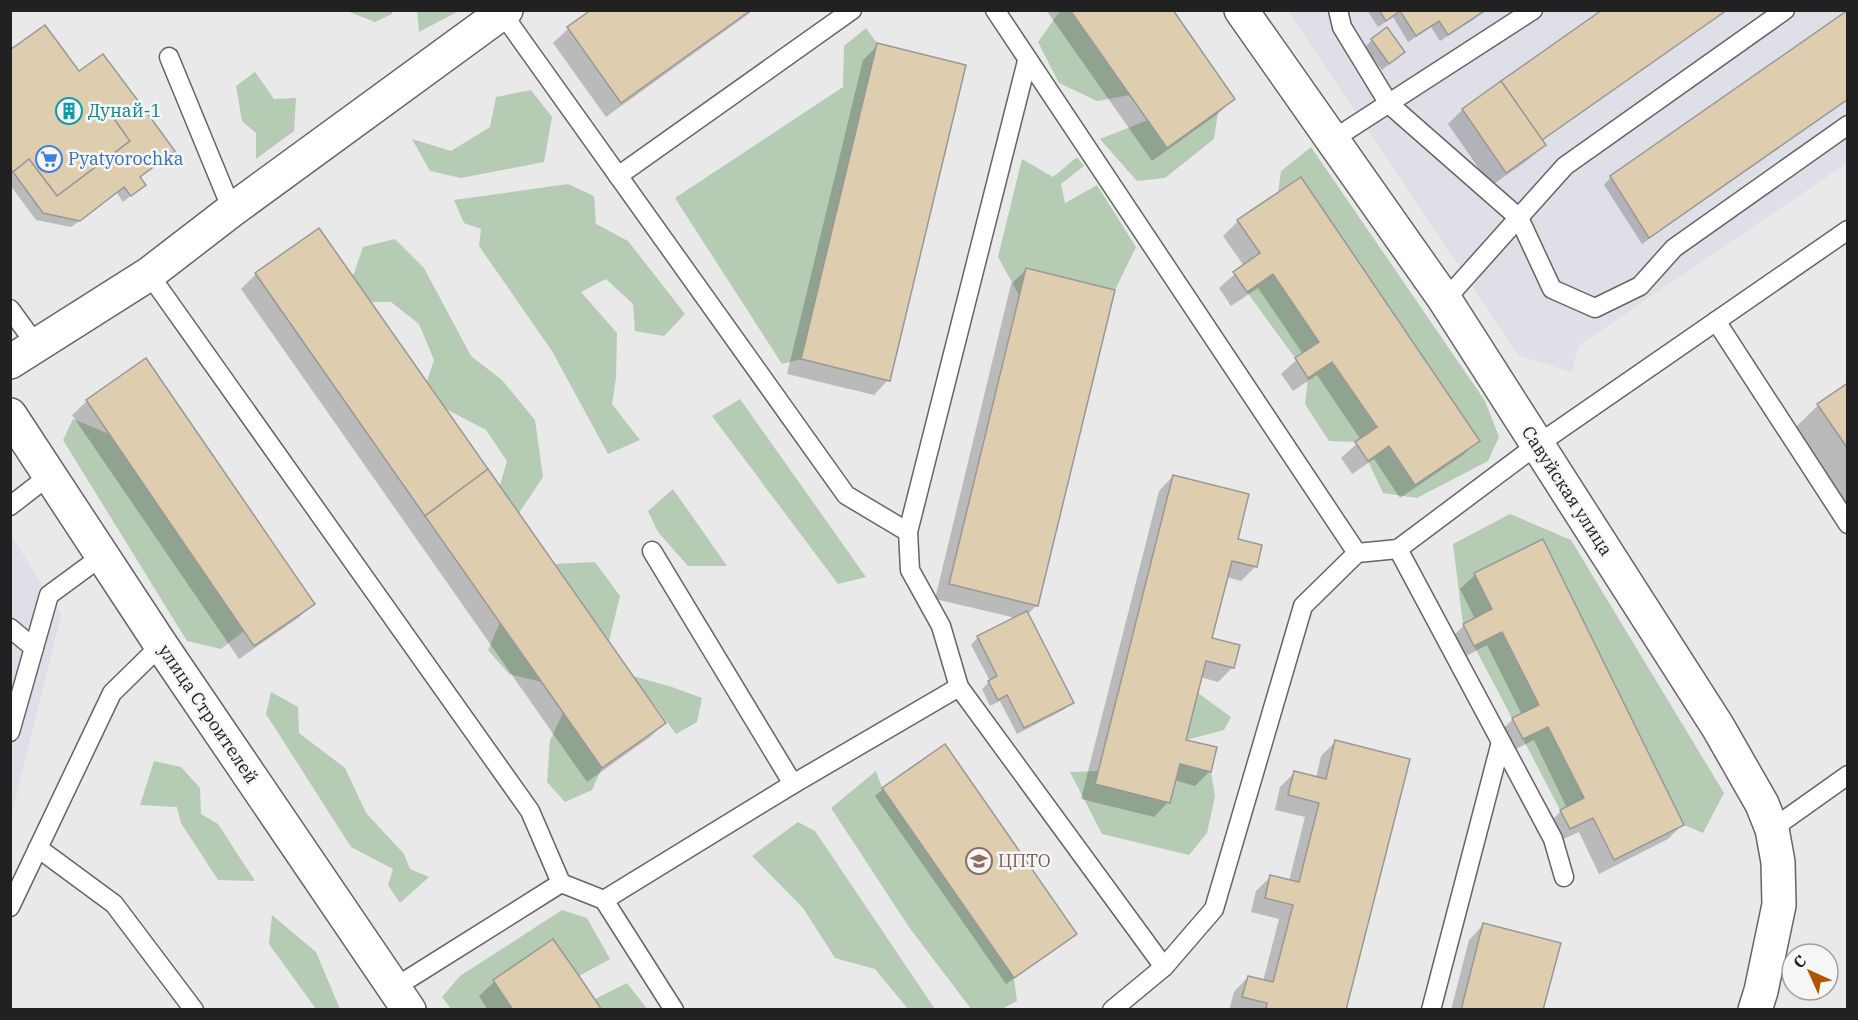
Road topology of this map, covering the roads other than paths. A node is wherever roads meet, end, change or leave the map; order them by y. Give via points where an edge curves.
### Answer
1 (852, 10) edge
2 (995, 10) edge
3 (1241, 10) edge
4 (1338, 10) edge
5 (1533, 10) edge
6 (1785, 10) edge
7 (504, 12) edge
8 (169, 57) dead end
9 (1027, 61) junction
10 (1389, 104) junction
11 (1848, 125) edge
12 (1332, 140) junction
13 (618, 176) junction
14 (232, 210) junction
15 (1519, 218) junction
16 (1848, 230) edge
17 (149, 274) junction
18 (1445, 300) junction
19 (10, 309) edge
20 (1716, 321) junction
21 (24, 354) edge
22 (10, 415) edge
23 (1537, 445) junction
24 (50, 475) junction
25 (10, 506) edge
26 (1848, 524) edge
27 (908, 532) junction
28 (1398, 549) junction
29 (652, 551) dead end
30 (1357, 553) junction
31 (102, 556) junction
32 (10, 628) edge
33 (161, 645) junction
34 (34, 648) junction
35 (959, 687) junction
36 (10, 732) edge
37 (1501, 742) junction
38 (1848, 775) edge
39 (793, 784) junction
40 (1772, 829) junction
41 (38, 848) junction
42 (1564, 877) dead end
43 (561, 883) junction
44 (604, 900) junction
45 (10, 907) edge
46 (1164, 967) junction
47 (402, 999) edge
48 (194, 1010) edge
49 (674, 1010) edge
50 (1112, 1010) edge
51 (1431, 1010) edge
52 (1755, 1010) edge

1 - 13 lane
2 - 9 lane
3 - 12 street, Савуйская улица
4 - 10 lane via 1342,27
5 - 10 lane
6 - 15 lane via 1565,166
7 - 13 lane
7 - 14 street
8 - 14 lane
9 - 27 lane
9 - 30 lane
10 - 12 lane
10 - 15 lane
11 - 15 lane via 1674,248 1640,286 1595,308 1552,289
12 - 18 street, Савуйская улица
13 - 27 lane via 846,495
14 - 17 street
15 - 18 lane
16 - 20 lane
17 - 21 street
17 - 43 lane via 530,811
18 - 23 street, Савуйская улица
19 - 21 lane
20 - 23 lane
20 - 26 lane
22 - 24 street, улица Строителей
23 - 28 lane
23 - 40 street, Савуйская улица via 1718,727
24 - 25 lane
24 - 31 street, улица Строителей
27 - 35 lane via 910,570 941,626
28 - 30 lane
28 - 37 lane
29 - 39 lane
30 - 46 lane via 1303,606 1214,909
31 - 33 street, улица Строителей
31 - 34 lane via 49,595
32 - 34 lane
33 - 41 lane via 112,693
33 - 47 street, улица Строителей
34 - 36 lane
35 - 39 lane
35 - 46 lane
37 - 42 lane via 1553,839
37 - 51 lane
38 - 40 lane
39 - 44 lane
40 - 52 street, Савуйская улица via 1779,905
41 - 45 lane
41 - 48 lane via 114,904
43 - 44 lane
43 - 47 lane
44 - 49 lane
46 - 50 lane

